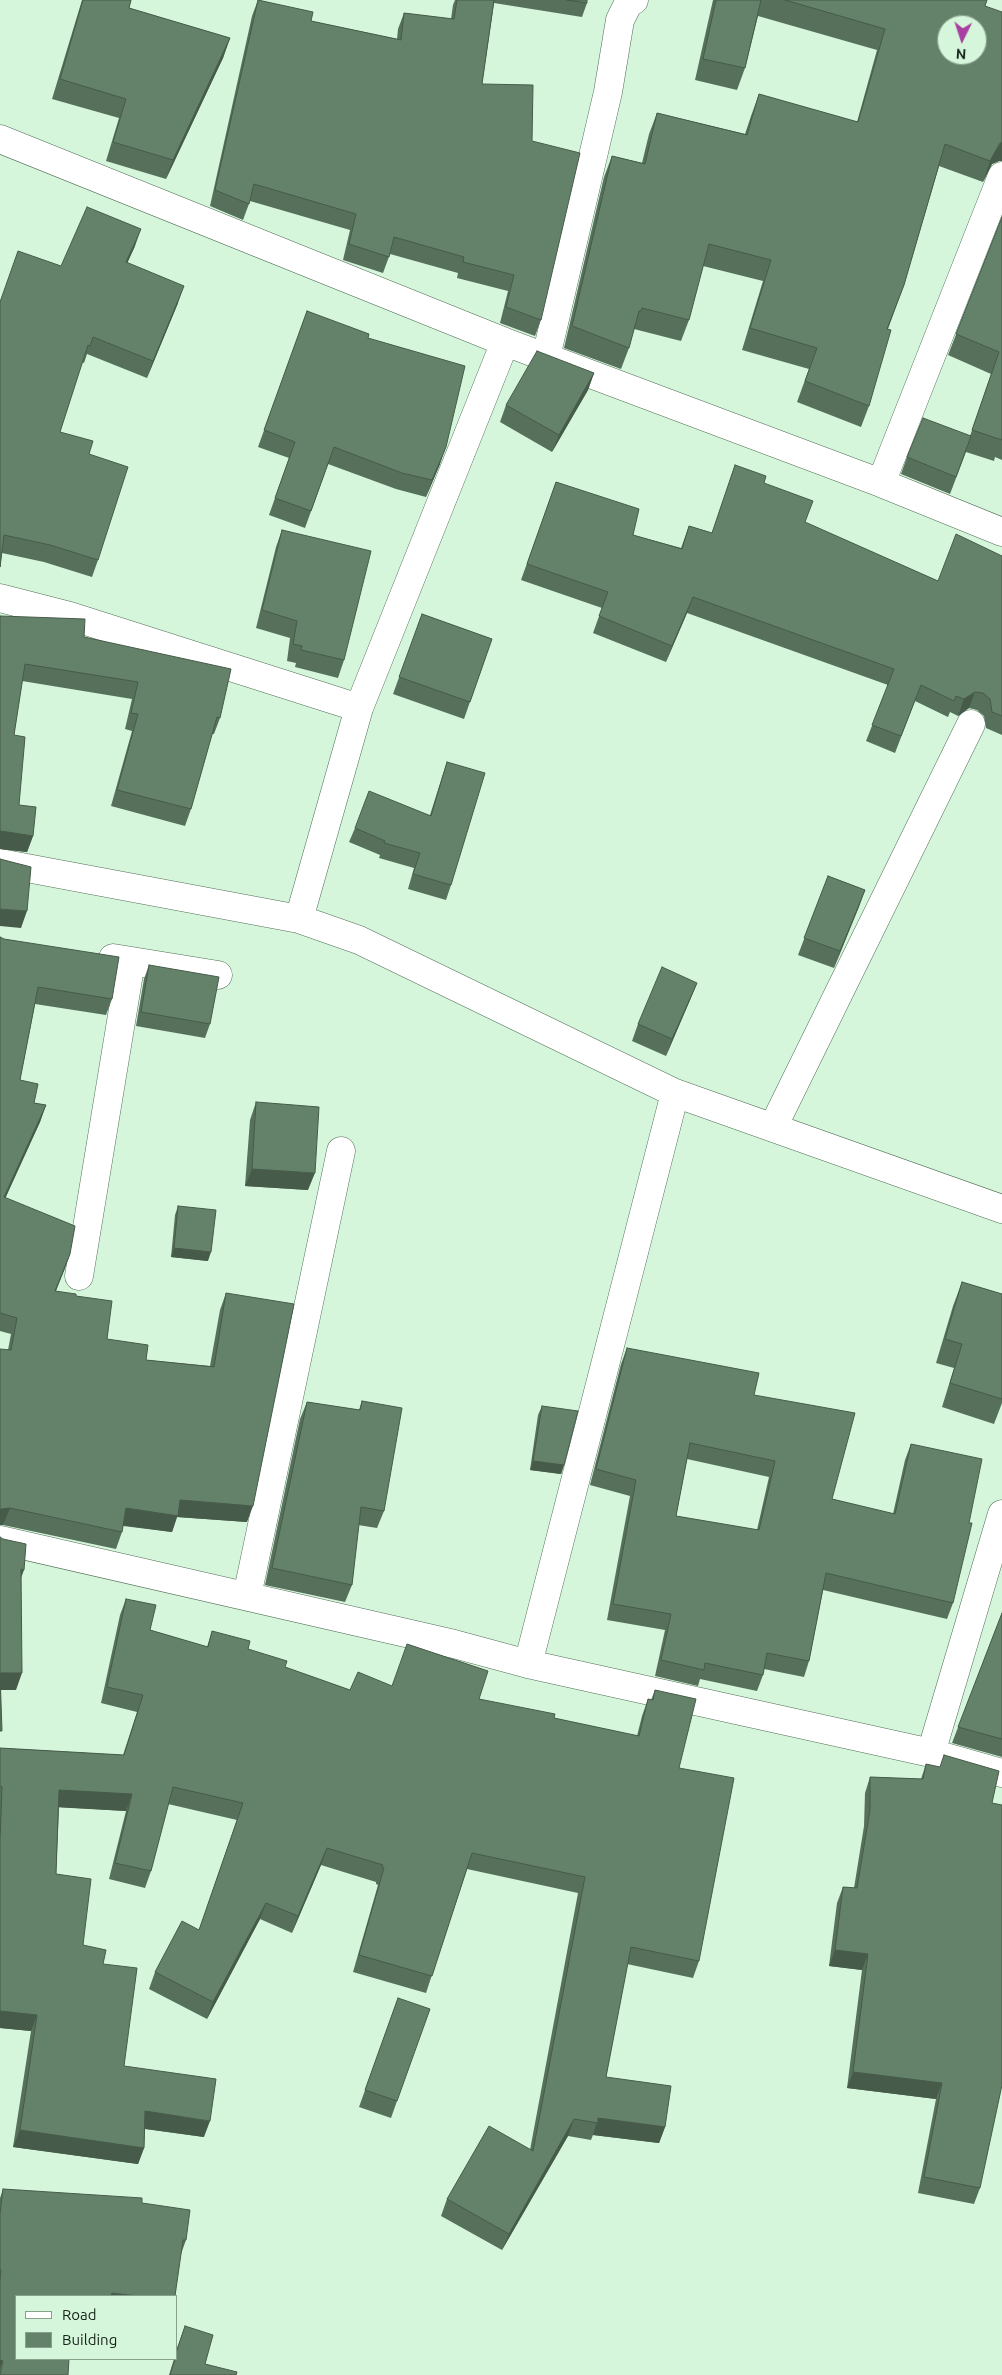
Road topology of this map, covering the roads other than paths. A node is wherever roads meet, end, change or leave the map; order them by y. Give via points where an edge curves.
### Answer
1 (634, 0) edge
2 (0, 139) edge
3 (1002, 176) edge
4 (505, 342) junction
5 (546, 357) junction
6 (881, 483) junction
7 (1002, 532) edge
8 (0, 598) edge
9 (359, 708) junction
10 (971, 724) dead end
11 (0, 863) edge
12 (299, 919) junction
13 (84, 954) edge
14 (131, 961) junction
15 (218, 975) edge
16 (675, 1093) junction
17 (773, 1127) junction
18 (341, 1151) dead end
19 (1002, 1209) edge
20 (79, 1276) dead end
21 (1002, 1514) edge
22 (0, 1540) edge
23 (247, 1596) junction
24 (528, 1664) junction
25 (931, 1754) junction
26 (1002, 1772) edge

1 - 5 street via 628,4 620,20 608,92
2 - 4 street
3 - 6 street
4 - 5 street
4 - 9 street
5 - 6 street
6 - 7 street
8 - 9 street via 70,616
9 - 12 street
10 - 17 street
11 - 12 street
12 - 16 street via 359,940
13 - 14 street
14 - 15 street
14 - 20 street
16 - 17 street
16 - 24 street
17 - 19 street
18 - 23 street
21 - 25 street
22 - 23 street
23 - 24 street
24 - 25 street
25 - 26 street

